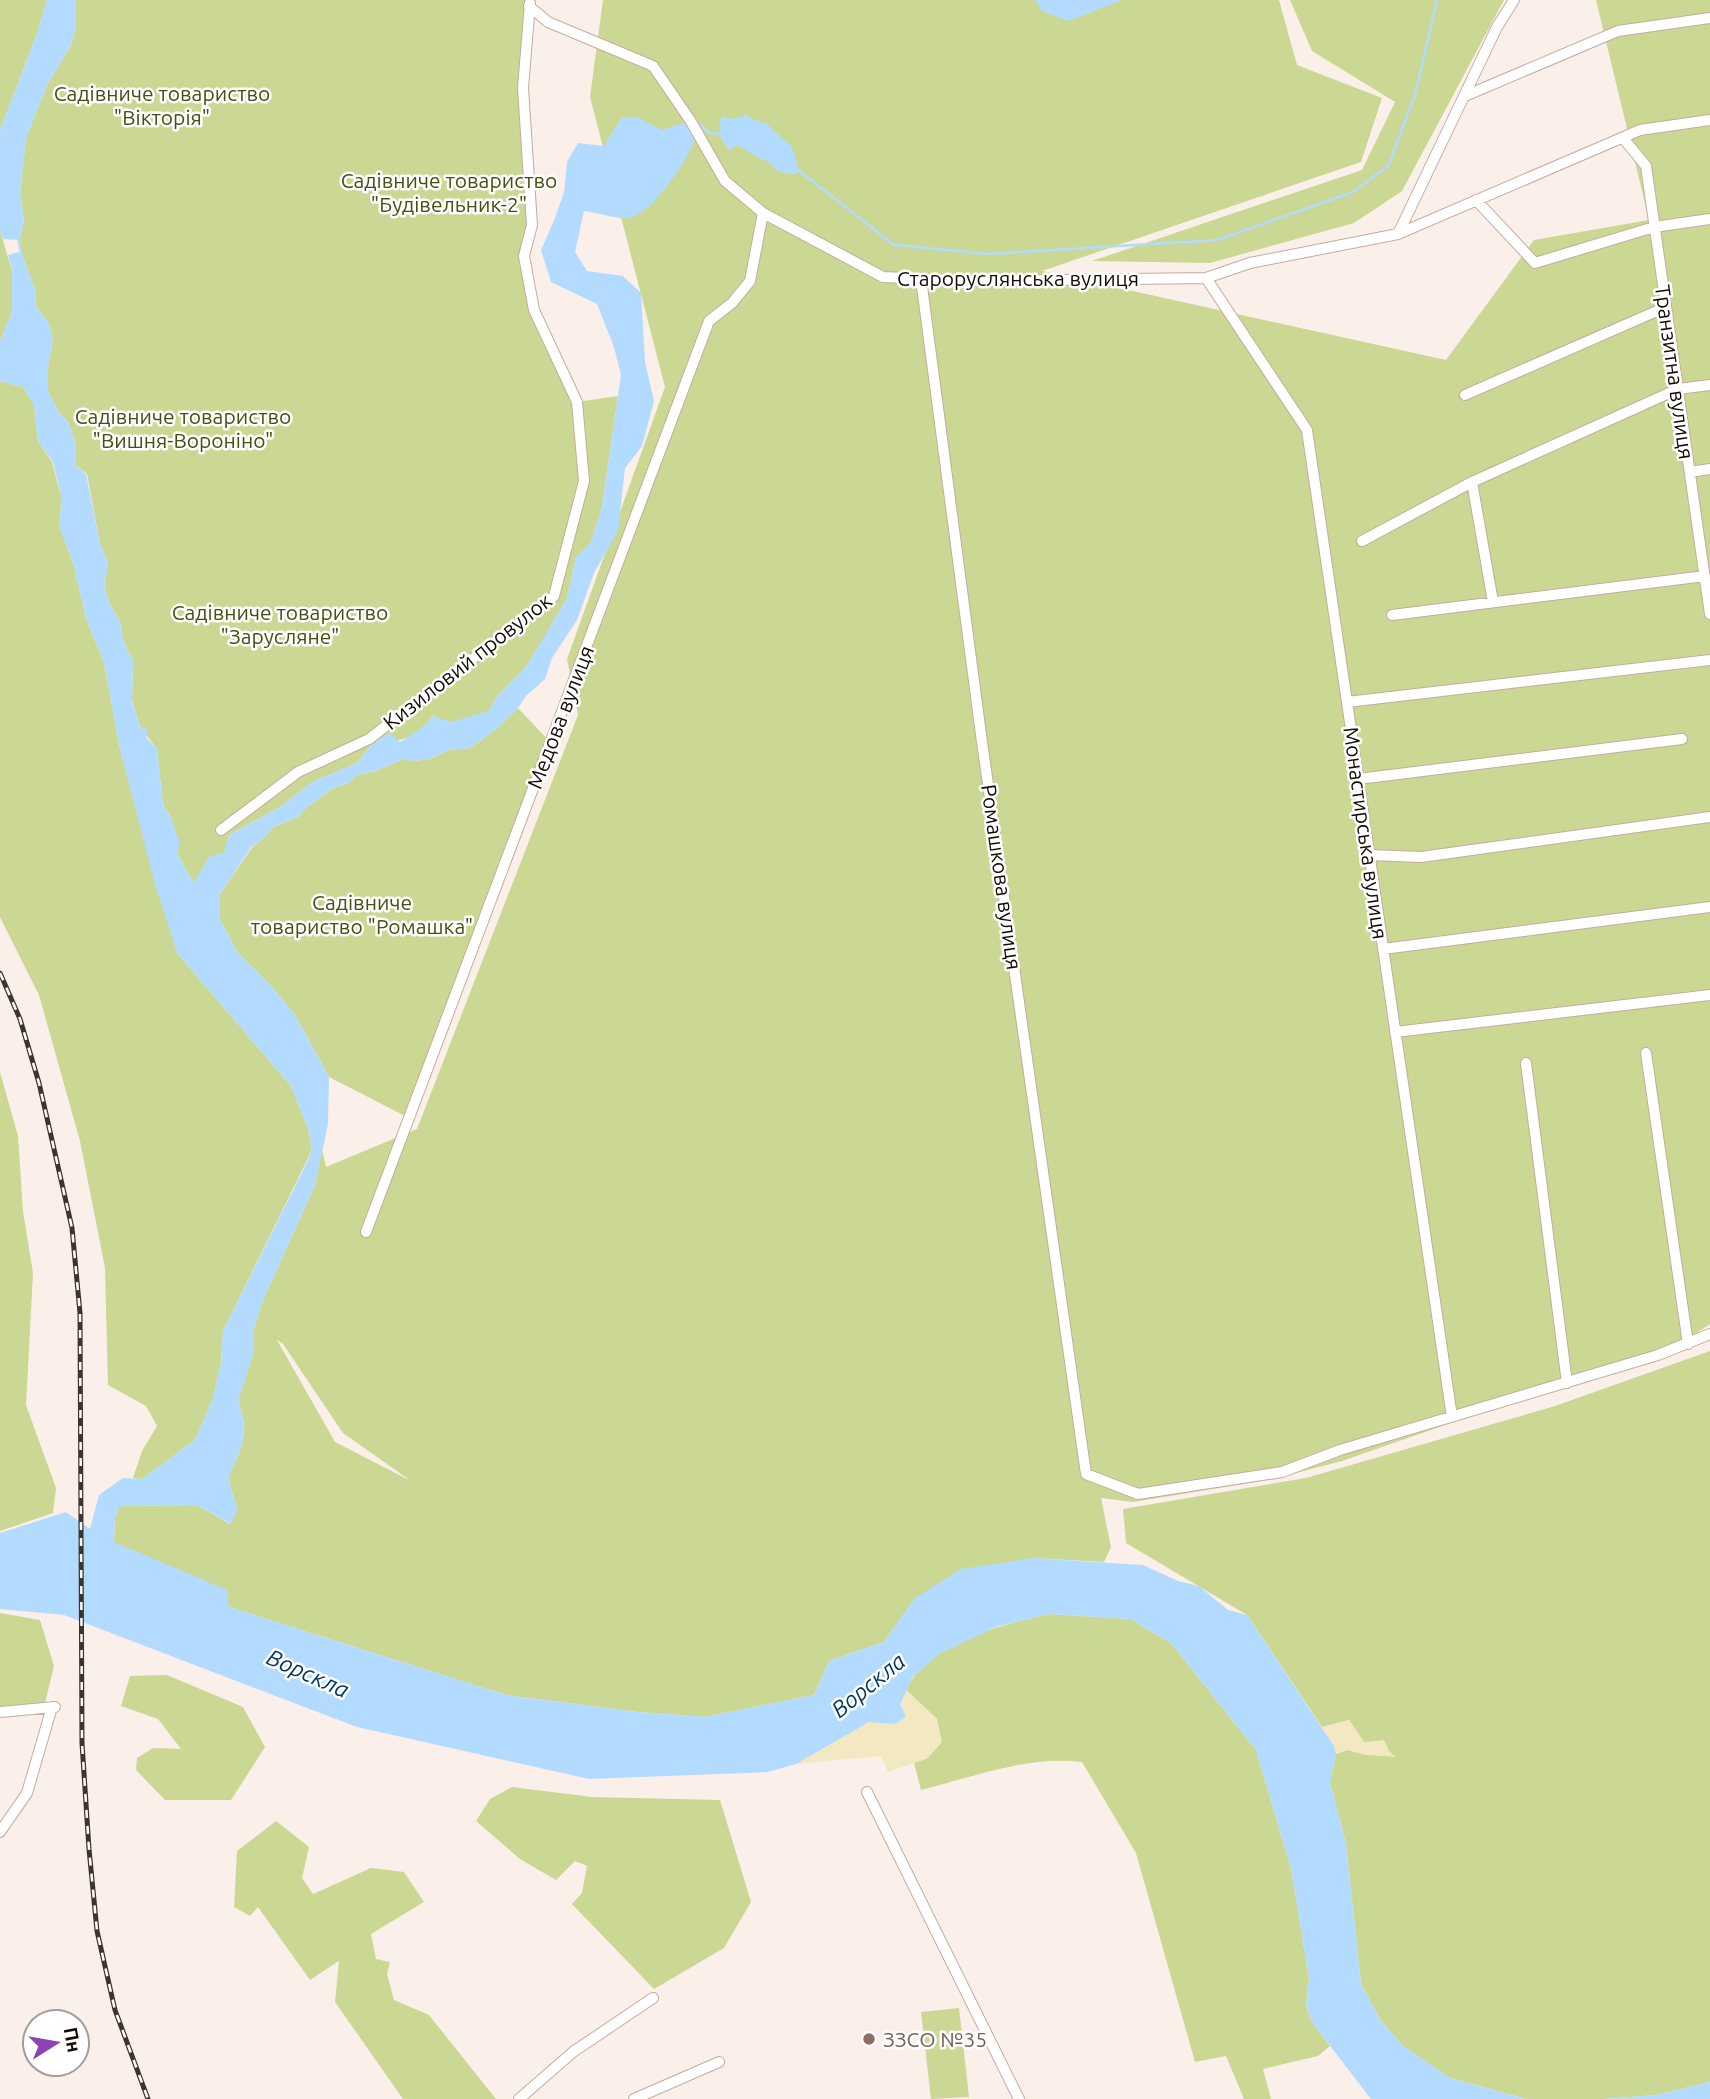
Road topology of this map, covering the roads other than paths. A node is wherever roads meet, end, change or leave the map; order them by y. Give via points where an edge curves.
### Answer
1 (1514, 0) edge
2 (530, 3) edge
3 (1710, 18) edge
4 (1465, 96) junction
5 (1710, 120) edge
6 (1623, 138) junction
7 (1476, 200) junction
8 (763, 213) junction
9 (1710, 219) edge
10 (1654, 228) junction
11 (1398, 234) junction
12 (1206, 278) junction
13 (921, 279) junction
14 (1666, 307) junction
15 (1710, 385) edge
16 (1678, 389) junction
17 (1465, 395) dead end
18 (1710, 470) edge
19 (1690, 472) junction
20 (1472, 482) junction
21 (1362, 541) dead end
22 (1705, 551) edge
23 (1704, 576) junction
24 (1493, 602) junction
25 (1710, 614) edge
26 (1392, 615) dead end
27 (1710, 660) edge
28 (1347, 702) junction
29 (1682, 739) dead end
30 (1358, 779) junction
31 (1710, 817) edge
32 (221, 830) dead end
33 (1369, 855) junction
34 (1710, 907) edge
35 (1383, 949) junction
36 (1710, 995) edge
37 (1395, 1032) junction
38 (1646, 1053) dead end
39 (1526, 1063) dead end
40 (366, 1232) dead end
41 (1710, 1334) edge
42 (1688, 1344) junction
43 (1567, 1383) junction
44 (1452, 1417) junction
45 (0, 1712) edge
46 (867, 1792) dead end
47 (0, 1832) edge
48 (653, 1998) dead end
49 (719, 2062) dead end
50 (639, 2098) edge
51 (519, 2099) edge
52 (1019, 2099) edge

1 - 4 street
2 - 8 street, Староруслянська вулиця via 548,22 653,66 725,181
2 - 32 street, Кизиловий провулок via 523,88 532,225 524,256 534,310 577,402 584,481 554,596 369,738 298,772
3 - 4 street via 1618,31
4 - 11 street
5 - 6 street, Староруслянська вулиця via 1640,130
6 - 7 street, Староруслянська вулиця
6 - 10 street, Транзитна вулиця via 1646,166
7 - 10 street via 1535,263
7 - 11 street, Староруслянська вулиця
8 - 13 street, Староруслянська вулиця via 883,277
8 - 40 street, Медова вулиця via 750,281 709,321
9 - 10 street
10 - 14 street, Транзитна вулиця
11 - 12 street, Староруслянська вулиця via 1250,263
12 - 13 street, Староруслянська вулиця
12 - 28 street, Монастирська вулиця via 1307,430
13 - 44 street, Ромашкова вулиця via 1086,1474 1138,1494 1282,1472
14 - 16 street, Транзитна вулиця
14 - 17 street
15 - 16 street
16 - 19 street, Транзитна вулиця
16 - 20 street
18 - 19 street
19 - 22 street, Транзитна вулиця
20 - 21 street
20 - 24 street
22 - 23 street, Транзитна вулиця
23 - 24 street
23 - 25 street, Транзитна вулиця
24 - 26 street
27 - 28 street
28 - 30 street, Монастирська вулиця
29 - 30 street
30 - 33 street, Монастирська вулиця
31 - 33 street via 1421,858
33 - 35 street, Монастирська вулиця
34 - 35 street
35 - 37 street, Монастирська вулиця
36 - 37 street
37 - 44 street, Монастирська вулиця
38 - 42 street
39 - 43 street
41 - 42 street
42 - 43 street
43 - 44 street
45 - 47 street via 55,1707 27,1793
46 - 52 street
48 - 51 street via 573,2052
49 - 50 street

